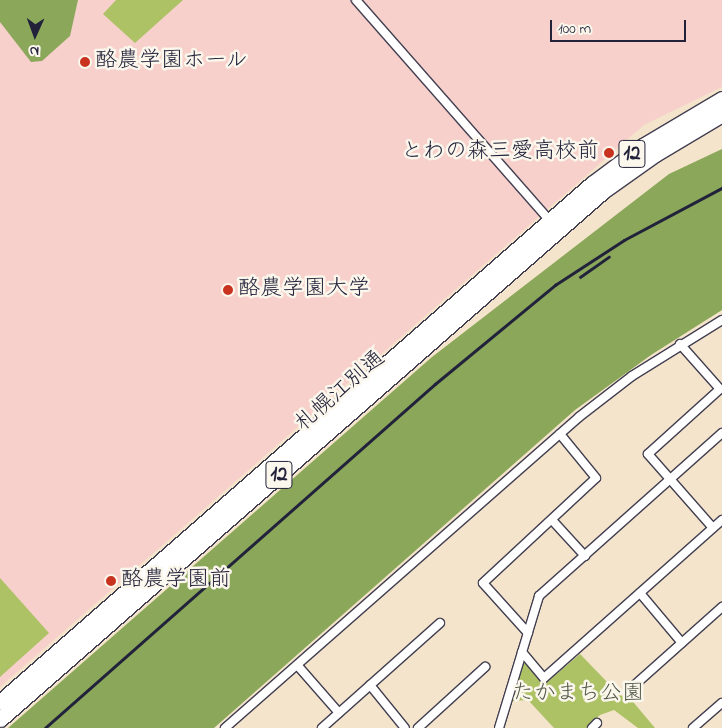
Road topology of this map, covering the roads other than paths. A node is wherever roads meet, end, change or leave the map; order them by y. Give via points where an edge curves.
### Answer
1 (356, 0) edge
2 (722, 99) edge
3 (722, 114) edge
4 (554, 226) junction
5 (722, 320) edge
6 (680, 344) junction
7 (722, 433) edge
8 (560, 434) junction
9 (671, 480) junction
10 (552, 520) junction
11 (722, 520) edge
12 (713, 528) junction
13 (585, 556) junction
14 (640, 593) junction
15 (721, 609) edge
16 (440, 622) dead end
17 (528, 633) junction
18 (682, 643) junction
19 (522, 652) junction
20 (298, 666) junction
21 (485, 667) dead end
22 (370, 685) junction
23 (629, 690) dead end
24 (0, 702) edge
25 (722, 703) edge
26 (338, 713) junction
27 (0, 719) edge
28 (225, 728) edge
29 (322, 728) edge
30 (406, 728) edge
31 (418, 728) edge
32 (498, 728) edge
33 (693, 728) edge

1 - 4 street
2 - 4 highway, 札幌江別通 / 12 via 629,156
3 - 4 highway, 札幌江別通 / 12 via 633,169
4 - 24 highway, 札幌江別通 / 12
4 - 27 highway, 札幌江別通 / 12
5 - 6 street
6 - 8 street via 632,376
6 - 9 street via 720,389 648,454
7 - 9 street
8 - 10 street via 596,478
8 - 20 street
9 - 12 street
9 - 13 street
10 - 13 street
10 - 17 street via 483,583
11 - 12 street
12 - 14 street
13 - 17 street via 539,596
14 - 18 street
14 - 19 street via 544,678
15 - 18 street
16 - 22 street
17 - 19 street
18 - 23 street
19 - 32 street
20 - 26 street
20 - 28 street
21 - 31 street
22 - 26 street
22 - 30 street
25 - 33 street
26 - 29 street

